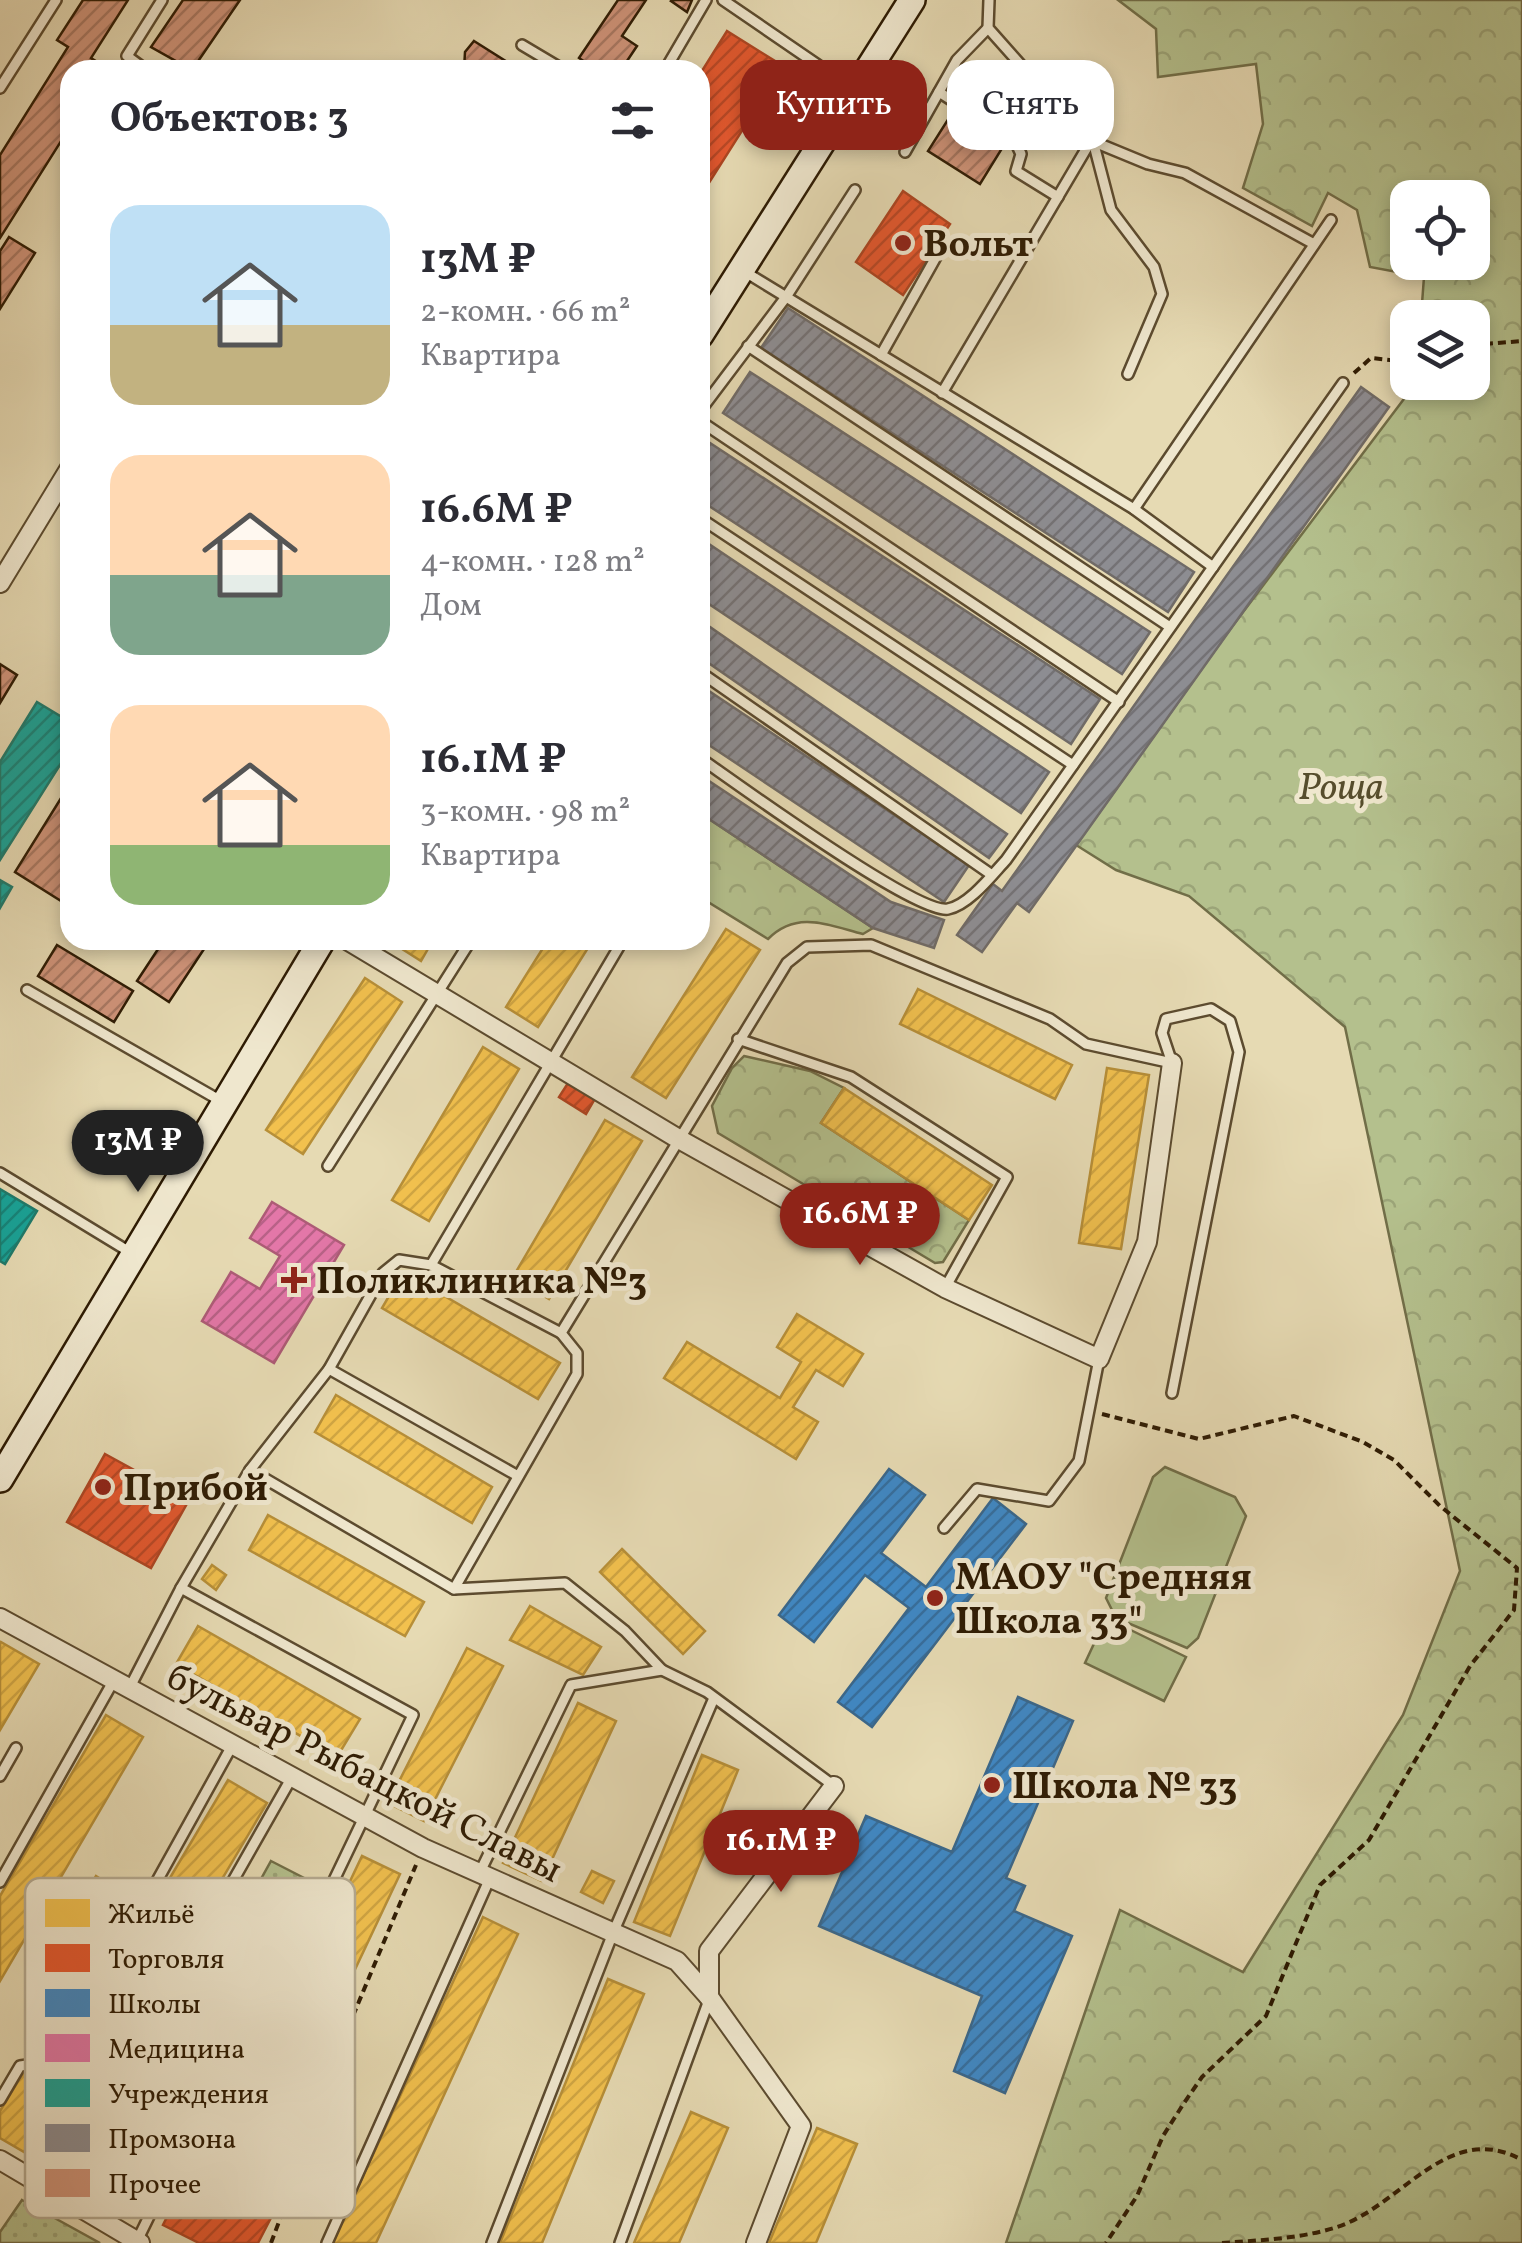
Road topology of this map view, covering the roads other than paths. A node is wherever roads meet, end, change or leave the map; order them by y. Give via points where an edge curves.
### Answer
1 (56, 0) edge
2 (162, 0) edge
3 (706, 0) edge
4 (723, 0) edge
5 (912, 0) edge
6 (990, 0) edge
7 (988, 28) junction
8 (522, 46) dead end
9 (132, 60) edge
10 (546, 60) edge
11 (671, 60) edge
12 (810, 60) edge
13 (873, 60) edge
14 (1016, 60) edge
15 (0, 88) edge
16 (938, 92) junction
17 (1114, 149) edge
18 (817, 150) edge
19 (1086, 150) edge
20 (1095, 150) edge
21 (905, 152) dead end
22 (855, 190) dead end
23 (1058, 197) junction
24 (1330, 220) dead end
25 (945, 241) dead end
26 (1314, 244) junction
27 (742, 270) junction
28 (786, 297) junction
29 (710, 320) edge
30 (748, 346) junction
31 (881, 355) junction
32 (1128, 374) dead end
33 (1343, 384) road end
34 (942, 392) junction
35 (710, 397) edge
36 (710, 428) edge
37 (60, 484) edge
38 (1134, 509) junction
39 (710, 525) edge
40 (1213, 567) junction
41 (0, 583) edge
42 (1170, 627) junction
43 (710, 679) edge
44 (1119, 702) junction
45 (710, 765) edge
46 (1073, 765) junction
47 (992, 875) junction
48 (316, 950) edge
49 (364, 950) edge
50 (465, 950) edge
51 (617, 950) edge
52 (27, 990) dead end
53 (438, 992) junction
54 (738, 1039) junction
55 (551, 1059) junction
56 (1172, 1063) junction
57 (223, 1102) junction
58 (676, 1138) junction
59 (328, 1166) dead end
60 (0, 1173) edge
61 (135, 1256) junction
62 (431, 1265) junction
63 (945, 1288) junction
64 (560, 1332) junction
65 (1099, 1360) junction
66 (329, 1368) junction
67 (1172, 1394) dead end
68 (250, 1470) junction
69 (518, 1476) junction
70 (0, 1479) edge
71 (944, 1528) dead end
72 (181, 1588) junction
73 (454, 1590) junction
74 (0, 1619) edge
75 (662, 1670) junction
76 (122, 1684) junction
77 (714, 1698) junction
78 (233, 1744) junction
79 (16, 1748) dead end
80 (0, 1776) edge
81 (292, 1777) junction
82 (834, 1786) joint
83 (362, 1816) junction
84 (485, 1876) junction
85 (155, 1878) edge
86 (234, 1878) edge
87 (333, 1878) edge
88 (0, 1882) edge
89 (613, 1933) junction
90 (710, 1997) junction
91 (25, 2065) edge
92 (0, 2100) edge
93 (0, 2160) edge
94 (25, 2174) edge
95 (355, 2178) edge
96 (99, 2218) edge
97 (149, 2218) edge
98 (338, 2218) edge
99 (138, 2242) edge
100 (327, 2243) edge
101 (492, 2243) edge
102 (620, 2243) edge
103 (756, 2243) edge

1 - 15 lane
2 - 9 lane via 127,56
3 - 11 lane
4 - 12 lane
5 - 13 main road
6 - 7 lane
7 - 14 lane
7 - 16 lane via 966,46
8 - 10 lane
16 - 21 lane
16 - 23 lane via 1015,141 1021,154 1016,171
17 - 26 lane via 1185,173
18 - 27 main road
19 - 23 lane
20 - 32 lane via 1111,210 1154,266 1162,294
22 - 28 lane
23 - 34 lane
24 - 26 lane
25 - 31 lane
26 - 38 lane
27 - 28 lane
27 - 29 main road
28 - 30 lane
28 - 31 lane
30 - 35 lane
30 - 42 lane
31 - 34 lane
33 - 40 lane
34 - 38 lane
36 - 44 lane
37 - 41 street
38 - 40 lane
39 - 46 lane
40 - 42 lane
42 - 44 lane
43 - 47 lane
44 - 46 lane
45 - 47 lane via 924,904 951,909
46 - 47 lane
48 - 57 main road
49 - 53 street
50 - 53 lane
51 - 55 lane
52 - 57 lane
53 - 55 street
53 - 59 lane
54 - 56 lane via 795,955 807,947 871,945 1050,1019 1086,1044
54 - 58 lane
54 - 63 lane via 851,1077 1007,1177
55 - 58 street
55 - 62 lane
56 - 65 street via 1147,1242
56 - 67 lane via 1162,1033 1166,1019 1210,1009 1234,1028 1239,1052
57 - 61 main road
58 - 63 street
58 - 64 lane
60 - 61 lane
61 - 70 main road
62 - 64 lane
62 - 66 lane via 392,1264
63 - 65 street
64 - 69 lane via 576,1353 576,1374
65 - 71 lane via 1079,1461 1049,1501 977,1489
66 - 68 lane
66 - 69 lane
68 - 72 lane
68 - 73 lane
69 - 73 lane
72 - 76 lane
72 - 83 lane via 413,1715
73 - 75 lane via 564,1583
74 - 76 street, бульвар Рыбацкой Славы
75 - 77 lane
75 - 84 lane via 571,1685
76 - 78 street, бульвар Рыбацкой Славы
76 - 88 lane
77 - 82 lane
77 - 89 lane
78 - 81 street, бульвар Рыбацкой Славы
78 - 85 lane
79 - 80 lane
81 - 83 street, бульвар Рыбацкой Славы
81 - 86 lane
82 - 90 street via 709,1951
83 - 84 street, бульвар Рыбацкой Славы
83 - 87 lane
84 - 89 street, бульвар Рыбацкой Славы
84 - 95 lane
89 - 90 street, бульвар Рыбацкой Славы via 677,1961
89 - 101 lane
90 - 102 lane
90 - 103 street, бульвар Рыбацкой Славы via 801,2126
91 - 92 lane
93 - 94 street
96 - 99 street
97 - 99 lane
98 - 100 lane

